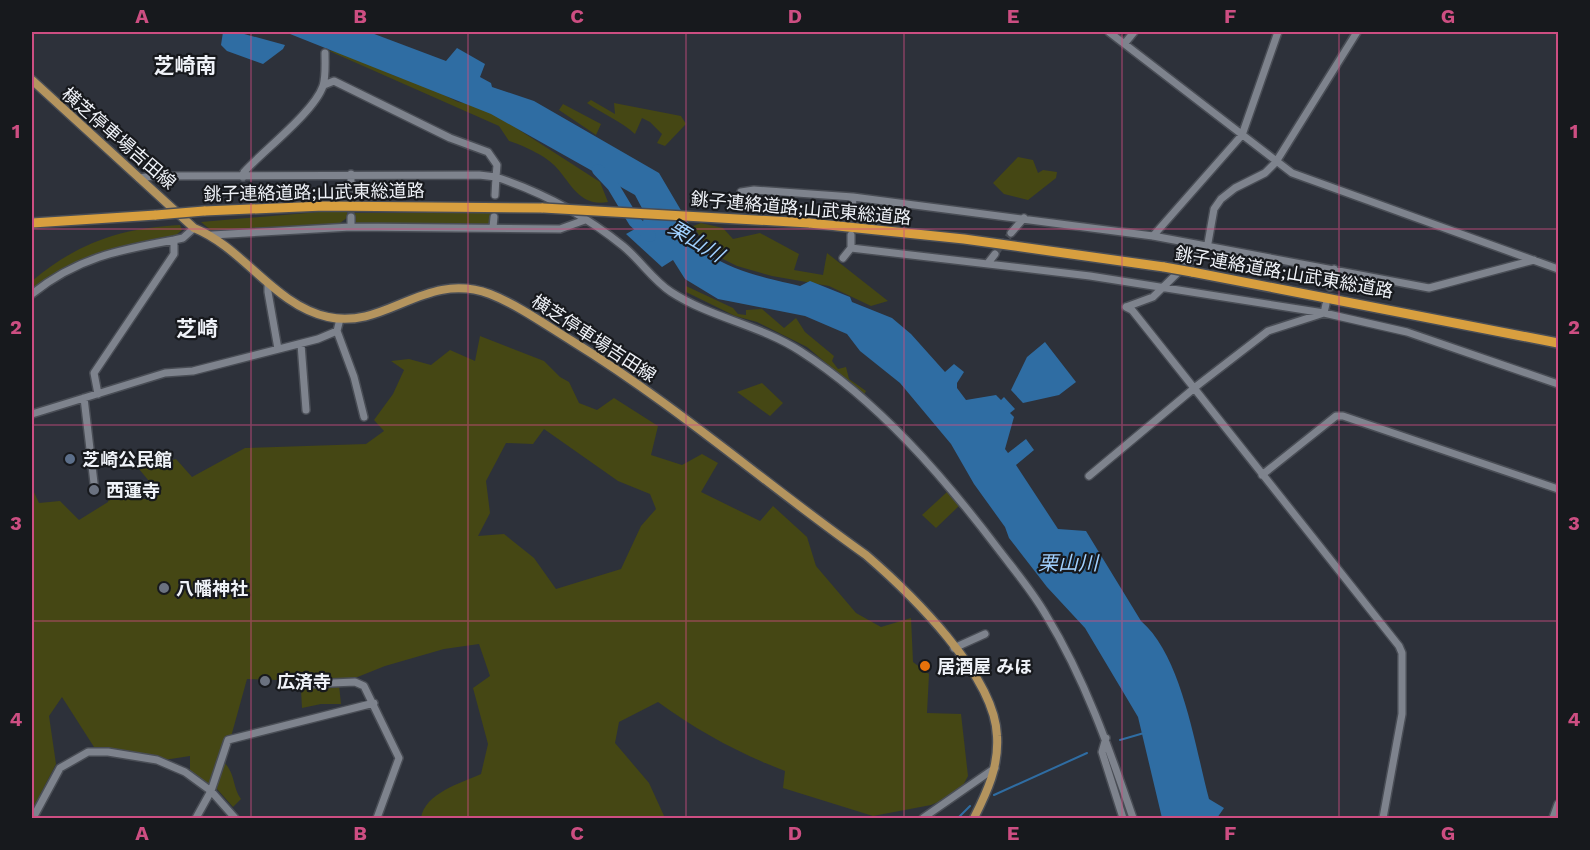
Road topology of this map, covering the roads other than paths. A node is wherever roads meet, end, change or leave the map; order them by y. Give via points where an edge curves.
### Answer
1 (1109, 32) edge
2 (1134, 32) edge
3 (1278, 32) edge
4 (1357, 32) edge
5 (1125, 43) junction
6 (325, 53) dead end
7 (32, 80) edge
8 (324, 85) junction
9 (1242, 135) junction
10 (1276, 162) junction
11 (351, 174) junction
12 (243, 177) junction
13 (496, 177) junction
14 (139, 178) junction
15 (351, 186) tunnel mouth
16 (741, 192) dead end
17 (495, 195) dead end
18 (853, 197) junction
19 (351, 217) tunnel mouth
20 (494, 217) dead end
21 (852, 217) dead end
22 (1024, 218) junction
23 (585, 220) junction
24 (32, 223) edge
25 (351, 227) junction
26 (494, 227) junction
27 (194, 228) junction
28 (1011, 233) tunnel mouth
29 (212, 235) junction
30 (851, 235) dead end
31 (1153, 236) junction
32 (174, 240) junction
33 (1205, 246) junction
34 (851, 248) junction
35 (995, 254) tunnel mouth
36 (843, 258) dead end
37 (1534, 260) junction
38 (988, 263) junction
39 (1334, 269) junction
40 (1558, 269) edge
41 (268, 283) junction
42 (1161, 286) junction
43 (1330, 287) dead end
44 (32, 294) edge
45 (1326, 304) dead end
46 (1324, 313) junction
47 (340, 319) junction
48 (337, 331) junction
49 (1558, 343) edge
50 (301, 344) junction
51 (278, 349) junction
52 (1558, 384) edge
53 (1194, 390) junction
54 (98, 394) junction
55 (84, 398) junction
56 (306, 410) dead end
57 (32, 414) edge
58 (364, 417) dead end
59 (1262, 474) junction
60 (1089, 476) dead end
61 (94, 483) dead end
62 (1558, 489) edge
63 (985, 634) dead end
64 (954, 648) junction
65 (309, 684) dead end
66 (374, 703) junction
67 (1106, 738) junction
68 (995, 768) junction
69 (211, 790) junction
70 (1558, 804) edge
71 (33, 819) edge
72 (196, 819) edge
73 (235, 819) edge
74 (377, 819) edge
75 (923, 819) edge
76 (974, 819) edge
77 (1123, 819) edge
78 (1133, 819) edge
79 (1383, 819) edge
80 (1553, 819) edge

1 - 5 street
2 - 5 street
3 - 9 street
4 - 10 street
5 - 9 street
6 - 8 street
7 - 14 main road, 横芝停車場吉田線
8 - 12 street via 306,112 260,155
8 - 13 street via 334,81 488,152 497,165
9 - 10 street
9 - 31 street
10 - 33 street via 1221,199 1214,209
10 - 37 street via 1304,179
11 - 12 street
11 - 13 street
11 - 15 street
12 - 14 street
13 - 17 street
13 - 23 street via 526,187
14 - 27 main road, 横芝停車場吉田線
16 - 18 street
18 - 21 street
18 - 22 street
19 - 25 street
20 - 26 street
22 - 28 street
22 - 31 street
23 - 26 street via 560,229
23 - 67 street via 624,247 670,291 799,351 838,379 904,438 970,513 1033,594 1081,681
24 - 49 highway, 銚子連絡道路;山武東総道路, bridge via 336,206 543,208 809,223 1006,244 1164,267
25 - 26 street
25 - 29 street
27 - 29 main road, 横芝停車場吉田線
27 - 32 street
29 - 41 main road, 横芝停車場吉田線
30 - 34 street
31 - 33 street
32 - 44 street via 91,258
32 - 54 street via 174,254 94,373
33 - 39 street
33 - 42 street
34 - 36 street
34 - 38 street
35 - 38 street
37 - 39 street via 1429,288
37 - 40 street
38 - 42 street
39 - 43 street
41 - 47 main road, 横芝停車場吉田線 via 303,308
41 - 51 street
42 - 46 street
42 - 53 street via 1153,297 1126,307
45 - 46 street
46 - 52 street via 1407,332
46 - 53 street via 1268,331
47 - 48 street
47 - 64 main road, 横芝停車場吉田線 via 354,320 421,294 451,288 481,291 502,300 617,369 866,555 904,588
48 - 50 street
48 - 58 street
50 - 51 street
50 - 56 street
51 - 54 street via 193,371 165,373
53 - 59 street
53 - 60 street
54 - 55 street
55 - 57 street
55 - 61 street
59 - 62 street via 1336,416 1343,416
59 - 79 street via 1400,646 1402,714
63 - 64 street
64 - 68 main road, 横芝停車場吉田線 via 984,688 993,712 998,736
65 - 66 street via 355,682 364,686
66 - 69 street via 228,740
66 - 74 street via 399,758
67 - 77 street via 1102,752
67 - 78 street
68 - 75 street
68 - 76 main road, 横芝停車場吉田線
69 - 71 street via 185,772 157,760 87,752 60,768
69 - 72 street
69 - 73 street
70 - 80 street

